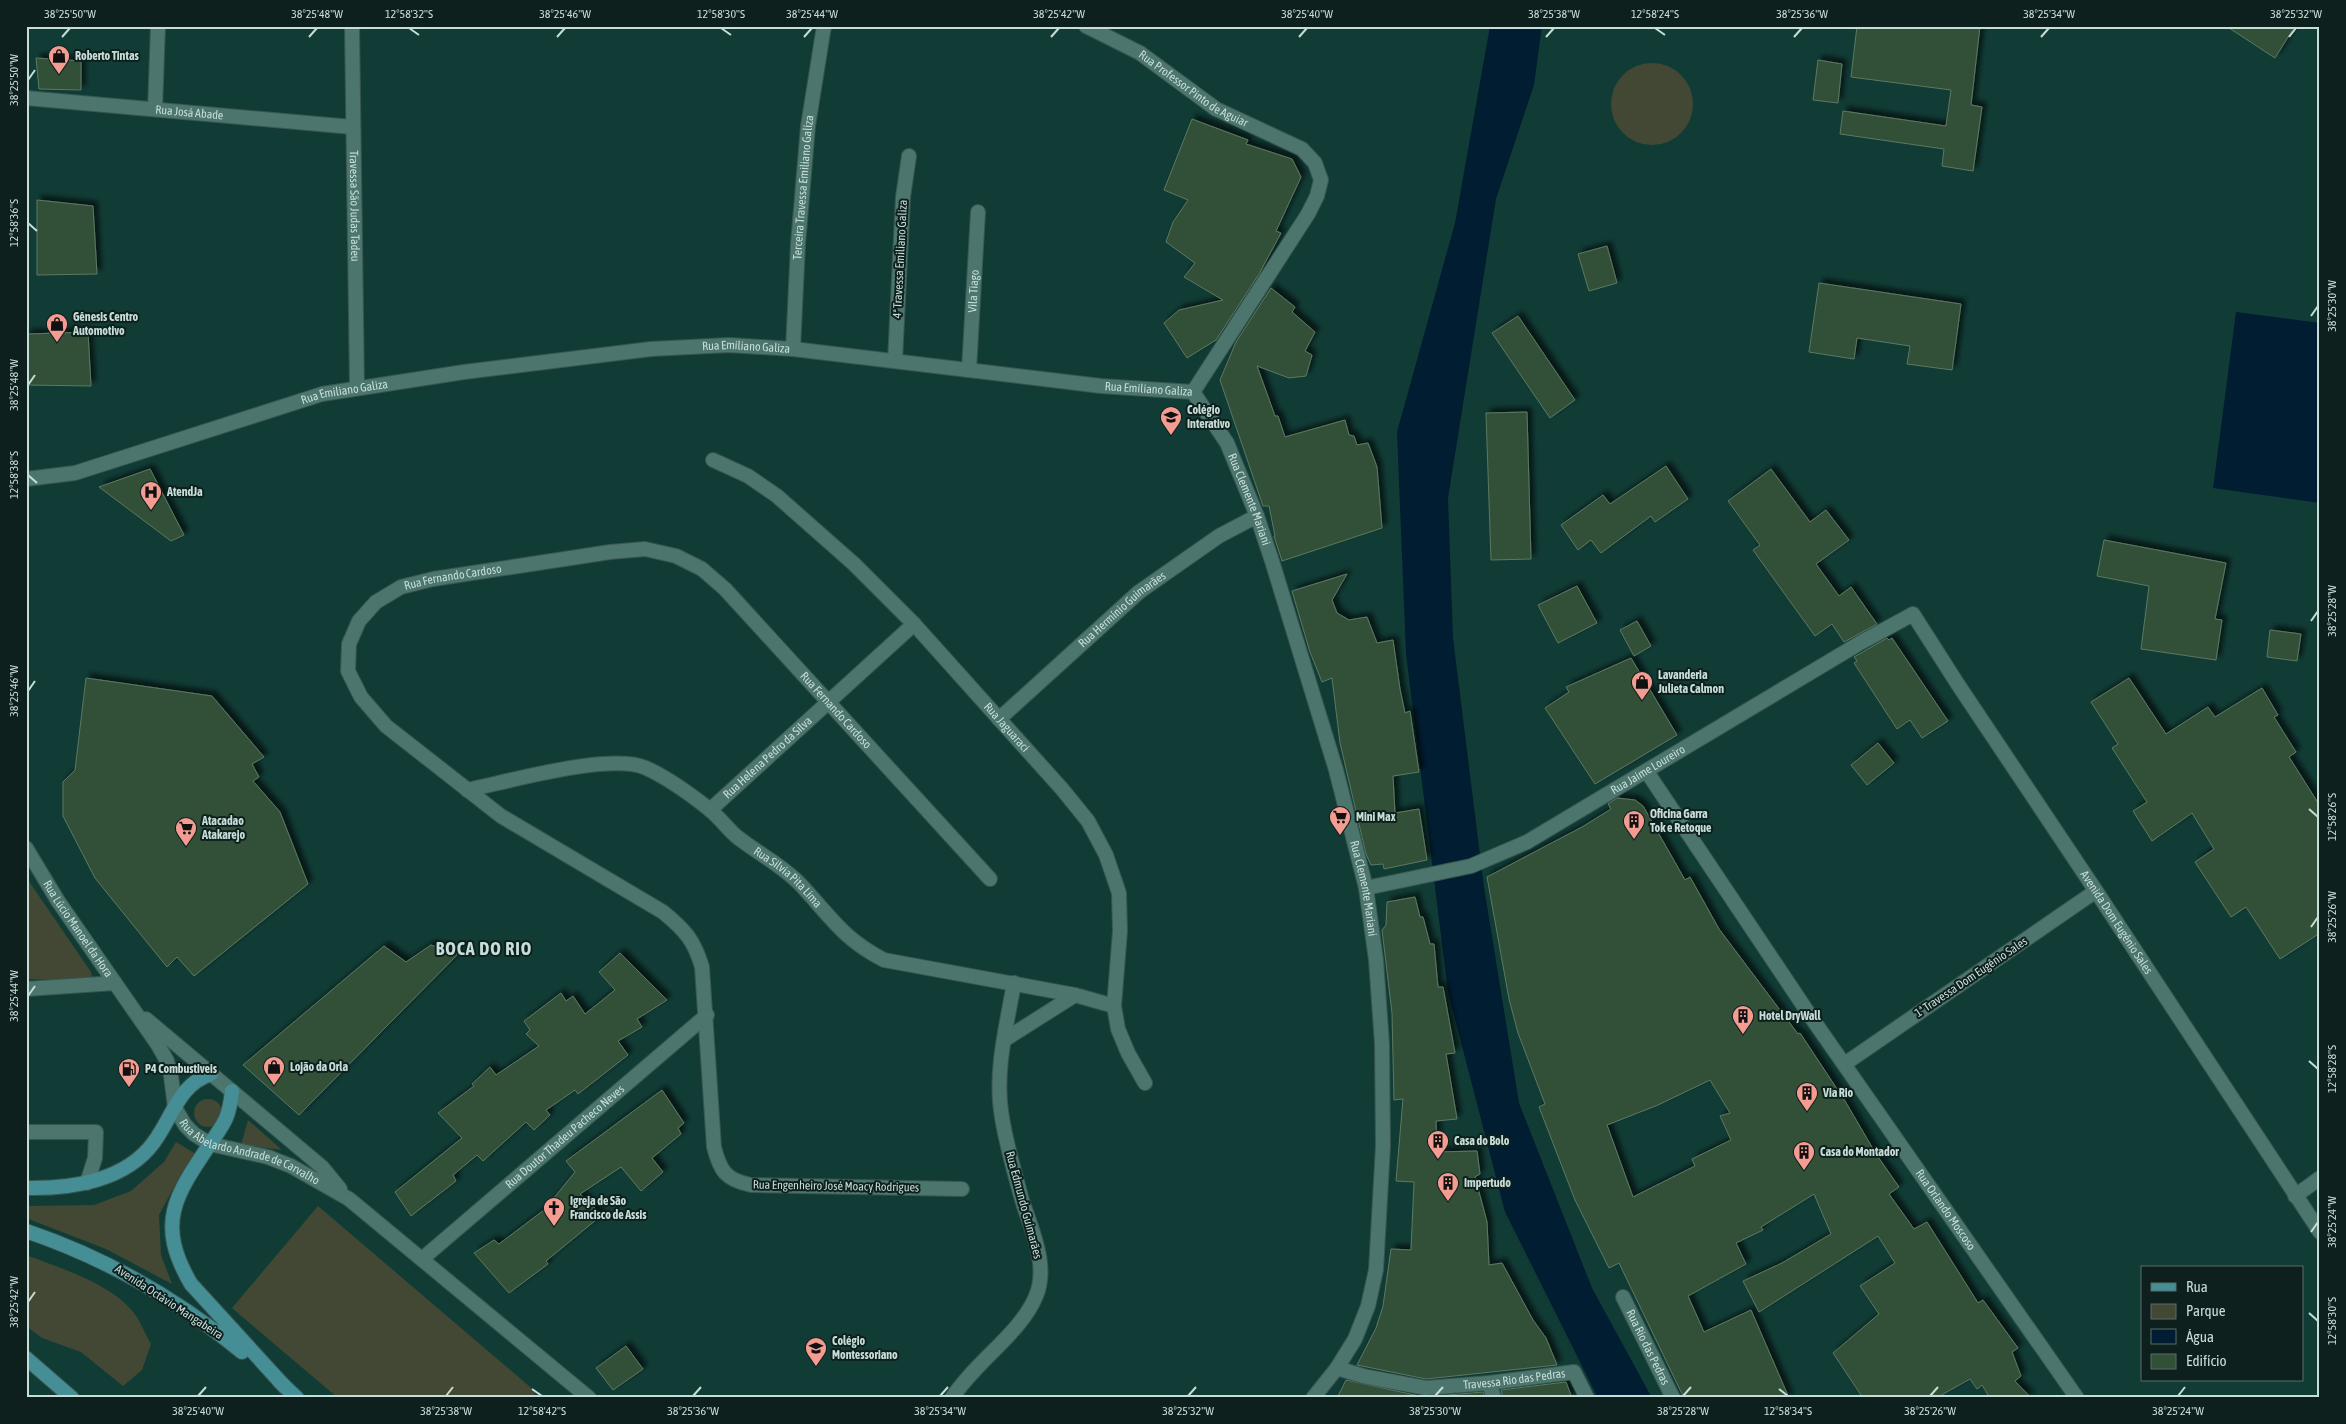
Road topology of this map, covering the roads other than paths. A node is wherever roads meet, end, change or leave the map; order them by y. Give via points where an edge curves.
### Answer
1 (158, 26) edge
2 (352, 26) edge
3 (824, 26) edge
4 (1086, 26) edge
5 (26, 98) edge
6 (155, 109) junction
7 (352, 127) junction
8 (1302, 149) joint
9 (909, 156) dead end
10 (978, 212) dead end
11 (794, 349) junction
12 (896, 362) junction
13 (969, 370) junction
14 (356, 387) junction
15 (1193, 392) junction
16 (713, 460) dead end
17 (26, 479) edge
18 (1257, 516) junction
19 (1913, 614) joint
20 (914, 624) junction
21 (828, 701) junction
22 (999, 719) junction
23 (1648, 772) junction
24 (467, 790) junction
25 (710, 810) junction
26 (26, 848) edge
27 (990, 879) dead end
28 (1366, 888) junction
29 (2096, 891) junction
30 (115, 982) junction
31 (1014, 983) junction
32 (26, 989) edge
33 (1075, 995) junction
34 (1114, 1006) junction
35 (132, 1007) junction
36 (707, 1015) junction
37 (1004, 1040) junction
38 (1846, 1063) junction
39 (212, 1074) junction
40 (1145, 1083) dead end
41 (232, 1091) junction
42 (175, 1108) junction
43 (26, 1132) edge
44 (210, 1144) junction
45 (2320, 1178) edge
46 (87, 1183) junction
47 (26, 1188) edge
48 (962, 1189) dead end
49 (2295, 1196) junction
50 (348, 1199) junction
51 (26, 1231) edge
52 (2320, 1232) edge
53 (422, 1259) junction
54 (1623, 1297) dead end
55 (26, 1358) edge
56 (1337, 1368) junction
57 (1489, 1384) junction
58 (286, 1387) junction
59 (1428, 1393) edge
60 (72, 1398) edge
61 (298, 1398) edge
62 (589, 1398) edge
63 (952, 1398) edge
64 (1313, 1398) edge
65 (1494, 1398) edge
66 (1587, 1398) edge
67 (1673, 1398) edge
68 (2077, 1398) edge

1 - 6 street
2 - 7 street, Travessa São Judas Tadeu
3 - 11 street, Terceira Travessa Emiliano Galiza via 808,126 798,244
4 - 8 street, Rua Professor Pinto de Aguiar via 1140,53 1216,109
5 - 6 street, Rua Josá Abade
6 - 7 street, Rua Josá Abade
7 - 14 street, Travessa São Judas Tadeu
8 - 15 street, Rua Emiliano Galiza via 1316,163 1321,180 1317,196
9 - 12 street, 4ª Travessa Emiliano Galiza via 903,197
10 - 13 street, Vila Tiago
11 - 12 street, Rua Emiliano Galiza
11 - 14 street, Rua Emiliano Galiza via 729,345 651,349
12 - 13 street, Rua Emiliano Galiza
13 - 15 street, Rua Emiliano Galiza
14 - 17 street, Rua Emiliano Galiza via 290,403 75,473
15 - 18 street, Rua Clemente Mariani via 1227,443
16 - 20 street, Rua Jaguaraci via 748,476 803,517
18 - 22 street, Rua Hermínio Guimarães via 1219,536 1139,592
18 - 28 street, Rua Clemente Mariani via 1336,770
19 - 23 street, Rua Jaime Loureiro
19 - 29 street, Avenida Dom Eugênio Sales
20 - 21 street, Rua Helena Pedro da Silva
20 - 22 street, Rua Jaguaraci
21 - 24 street, Rua Fernando Cardoso via 725,589 702,568 676,556 646,549 610,552 433,579 401,588 376,602 359,621 348,644 348,671 361,697 386,726
21 - 25 street, Rua Helena Pedro da Silva
21 - 27 street, Rua Fernando Cardoso
22 - 34 street, Rua Jaguaraci via 1088,821 1106,855 1119,893 1120,931
23 - 28 street, Rua Jaime Loureiro via 1527,842 1492,858 1471,866
23 - 38 street, Rua Orlando Moscoso via 1811,1017
24 - 25 street, Rua Silvia Pita Lima via 618,762 644,767 674,783
24 - 36 street, Rua Fernando Cardoso via 501,816 663,912 684,929 696,948 702,967
25 - 31 street, Rua Silvia Pita Lima via 736,836 799,884 841,931 861,948 884,960
26 - 30 street, Rua Lúcio Manoel da Hora via 58,901
28 - 56 street, Rua Clemente Mariani via 1376,960 1382,1044 1382,1190 1376,1270 1368,1306 1356,1339
29 - 38 street, 1ª Travessa Dom Eugênio Sales
29 - 49 street, Avenida Dom Eugênio Sales
30 - 32 street
30 - 35 street, Rua Abelardo Andrade de Carvalho
31 - 33 street, Rua Silvia Pita Lima
31 - 37 street, Rua Edmundo Guimarães
33 - 34 street, Rua Silvia Pita Lima
33 - 37 street
34 - 40 street, Rua Jaguaraci via 1118,1029
35 - 39 street, Rua Abelardo Andrade de Carvalho
35 - 42 street, Rua Abelardo Andrade de Carvalho via 167,1061
36 - 48 street, Rua Engenheiro José Moacy Rodrigues via 714,1147 727,1176 751,1185
36 - 53 street, Rua Doutor Thadeu Pacheco Neves
37 - 63 street, Rua Edmundo Guimarães via 1001,1109 1008,1149 1041,1268 1037,1294 1024,1317 963,1381
38 - 68 street, Rua Orlando Moscoso
39 - 41 street, Rua Abelardo Andrade de Carvalho
39 - 42 main road via 192,1082
41 - 44 main road via 228,1118
41 - 50 street, Rua Abelardo Andrade de Carvalho via 322,1167
42 - 44 street, Rua Abelardo Andrade de Carvalho via 185,1125
42 - 46 main road via 145,1153 128,1167
43 - 46 street via 96,1132 95,1158
44 - 50 street, Rua Abelardo Andrade de Carvalho via 292,1166
44 - 58 main road via 176,1204 171,1224 173,1247 190,1284
45 - 49 street
46 - 47 main road
49 - 52 street, Avenida Dom Eugênio Sales
50 - 53 street, Rua Abelardo Andrade de Carvalho
51 - 58 main road, Avenida Octávio Mangabeira via 87,1253 151,1288 229,1341
53 - 62 street, Rua Abelardo Andrade de Carvalho
54 - 67 street, Rua Rio das Pedras
55 - 60 main road
56 - 59 street, Travessa Rio das Pedras
56 - 64 street, Rua Clemente Mariani
57 - 59 street, Travessa Rio das Pedras
57 - 65 street
57 - 66 street, Travessa Rio das Pedras via 1574,1372
58 - 61 main road, Avenida Octávio Mangabeira

